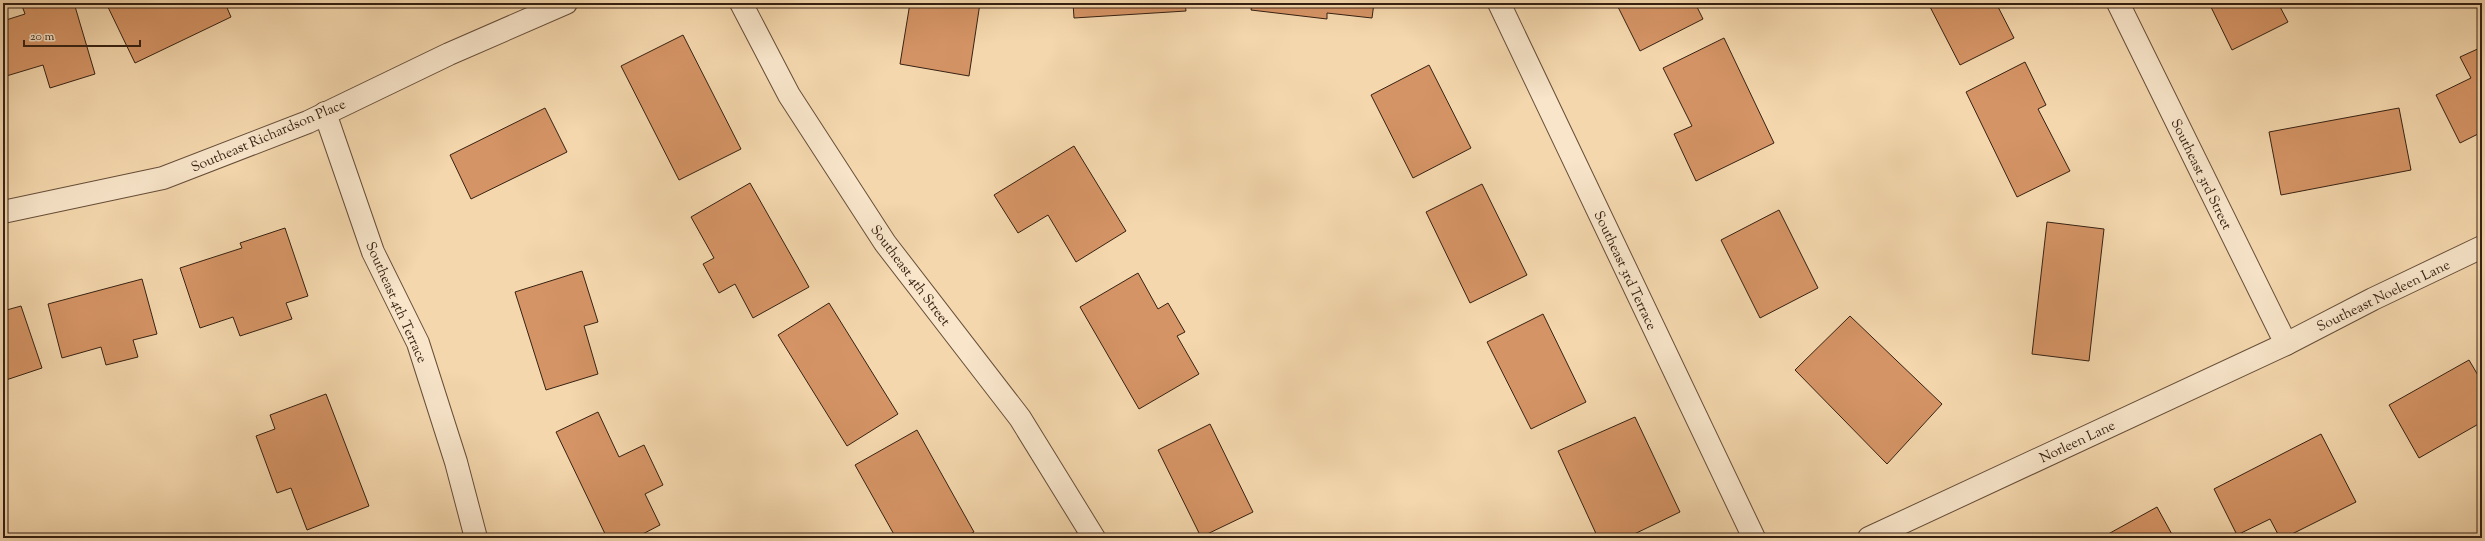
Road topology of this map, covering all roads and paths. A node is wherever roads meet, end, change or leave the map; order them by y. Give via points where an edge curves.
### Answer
1 (566, 3) edge
2 (741, 3) edge
3 (1499, 3) edge
4 (2118, 3) edge
5 (325, 113) junction
6 (3, 212) edge
7 (2482, 247) edge
8 (2286, 344) junction
9 (476, 538) edge
10 (1094, 538) edge
11 (1754, 538) edge
12 (1869, 538) edge

1 - 5 street, Southeast Richardson Place via 449,54
2 - 10 street, Southeast 4th Street via 789,95 885,243 1020,418
3 - 11 street, Southeast 3rd Terrace
4 - 8 street, Southeast 3rd Street
5 - 6 street, Southeast Richardson Place via 163,178
5 - 9 street, Southeast 4th Terrace via 373,252 418,343 456,462
7 - 8 street, Southeast Noeleen Lane
8 - 12 street, Norleen Lane

